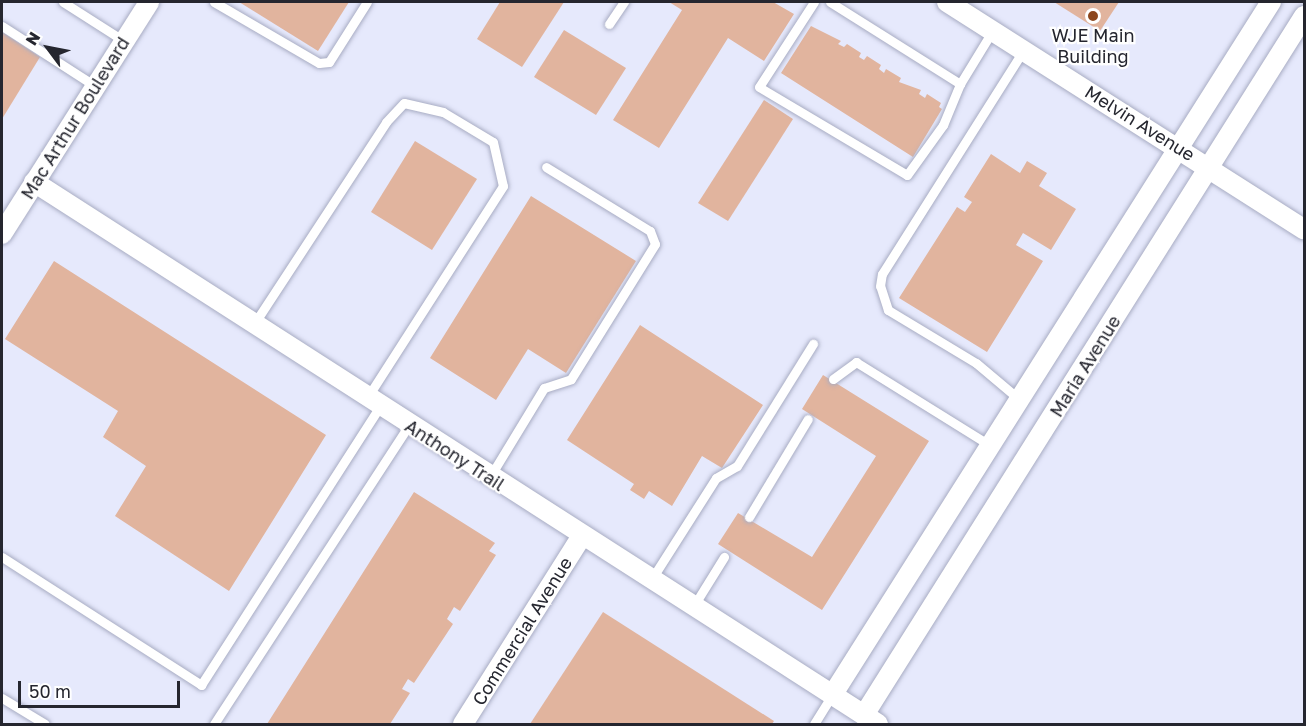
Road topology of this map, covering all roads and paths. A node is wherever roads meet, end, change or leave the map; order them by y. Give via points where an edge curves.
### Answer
1 (63, 2) edge
2 (149, 2) edge
3 (214, 2) edge
4 (367, 2) edge
5 (624, 2) edge
6 (814, 2) edge
7 (831, 2) edge
8 (947, 2) edge
9 (1271, 2) edge
10 (1305, 16) edge
11 (609, 24) dead end
12 (2, 26) edge
13 (993, 30) junction
14 (124, 40) junction
15 (1023, 49) junction
16 (960, 84) junction
17 (95, 86) junction
18 (1180, 147) junction
19 (546, 167) dead end
20 (1211, 168) junction
21 (34, 182) junction
22 (1305, 229) edge
23 (2, 234) edge
24 (254, 324) junction
25 (813, 344) dead end
26 (833, 379) dead end
27 (1020, 400) junction
28 (374, 402) junction
29 (808, 419) dead end
30 (409, 425) junction
31 (991, 446) junction
32 (489, 477) junction
33 (748, 517) dead end
34 (581, 537) junction
35 (724, 556) dead end
36 (2, 557) edge
37 (651, 580) junction
38 (693, 607) junction
39 (833, 694) junction
40 (2, 698) edge
41 (871, 720) edge
42 (469, 722) edge
43 (45, 724) edge
44 (214, 724) edge
45 (814, 724) edge

1 - 14 lane
2 - 14 street, Mac Arthur Boulevard
3 - 4 lane via 309,61 329,62
5 - 11 lane
6 - 16 lane via 759,87 907,175 943,125
7 - 16 lane
8 - 13 street, Melvin Avenue
9 - 18 street, Maria Avenue
10 - 20 street, Maria Avenue
12 - 17 lane
13 - 15 street, Melvin Avenue
13 - 16 lane
14 - 17 street, Mac Arthur Boulevard
15 - 18 street, Melvin Avenue
15 - 27 lane via 882,274 880,286 888,310 976,363
17 - 21 street, Mac Arthur Boulevard
18 - 20 street, Melvin Avenue
18 - 27 street, Maria Avenue
19 - 32 lane via 650,231 655,244 571,379 544,388
20 - 22 street, Melvin Avenue
20 - 41 street, Maria Avenue
21 - 23 street, Mac Arthur Boulevard
21 - 24 street, Anthony Trail
24 - 28 street, Anthony Trail
24 - 28 lane via 386,122 404,103 443,112 493,142 503,186
25 - 37 lane via 737,466 716,478
26 - 31 lane via 856,362
27 - 31 street, Maria Avenue
28 - 30 street, Anthony Trail
28 - 36 lane via 201,685
29 - 33 lane
30 - 32 street, Anthony Trail
30 - 44 lane
31 - 39 street, Maria Avenue
32 - 34 street, Anthony Trail
34 - 37 street, Anthony Trail
34 - 42 street, Commercial Avenue
35 - 38 lane
37 - 38 street, Anthony Trail
38 - 39 street, Anthony Trail
39 - 41 street, Anthony Trail
39 - 45 lane
40 - 43 lane

